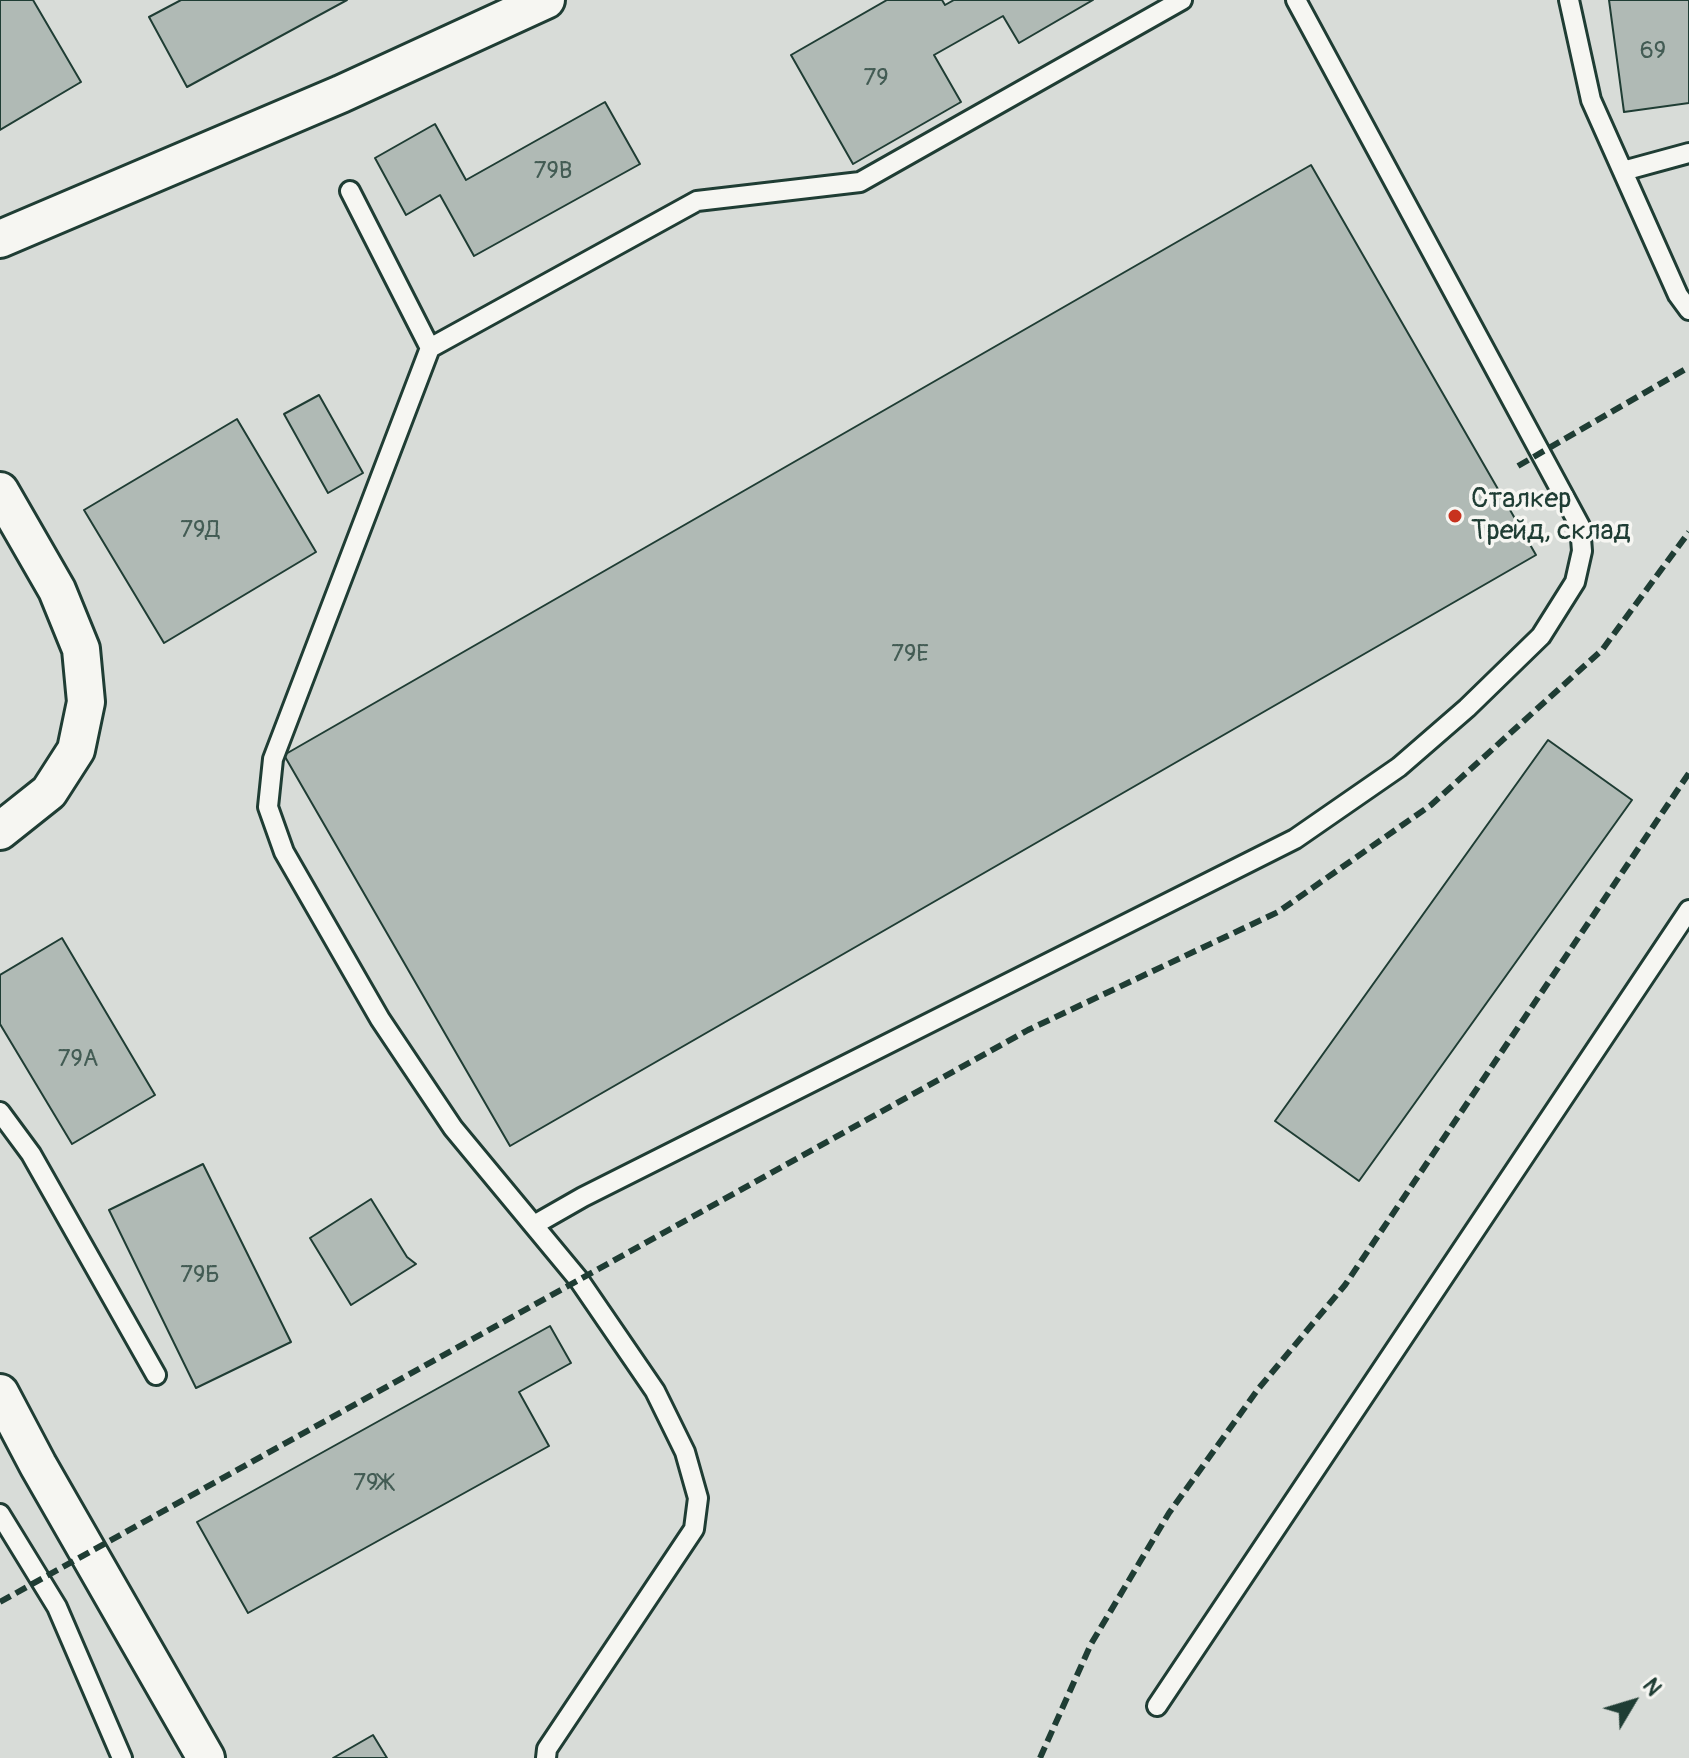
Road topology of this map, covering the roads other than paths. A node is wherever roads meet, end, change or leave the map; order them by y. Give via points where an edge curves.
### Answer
1 (546, 0) edge
2 (1182, 0) edge
3 (1296, 0) edge
4 (1569, 0) edge
5 (1689, 153) edge
6 (1623, 171) junction
7 (350, 191) dead end
8 (0, 239) edge
9 (1689, 310) edge
10 (430, 348) junction
11 (0, 491) edge
12 (0, 831) edge
13 (1689, 910) edge
14 (0, 1112) edge
15 (534, 1225) junction
16 (156, 1375) dead end
17 (0, 1393) edge
18 (0, 1514) edge
19 (1157, 1706) dead end
20 (122, 1758) edge
21 (206, 1758) edge
22 (546, 1758) edge

1 - 8 street
2 - 10 lane via 860,182 697,201
3 - 15 lane via 1580,526 1582,551 1575,582 1541,636 1410,757 1295,839
4 - 6 lane via 1591,100
5 - 6 lane
6 - 9 lane
7 - 10 lane
10 - 15 lane via 273,759 268,807 284,852 380,1019 453,1128
11 - 12 street via 62,602 81,649 86,702 76,750 49,792
13 - 19 lane
14 - 16 lane via 31,1154
15 - 22 lane via 655,1391 685,1452 698,1498 694,1529 547,1749
17 - 21 street
18 - 20 lane via 57,1607

